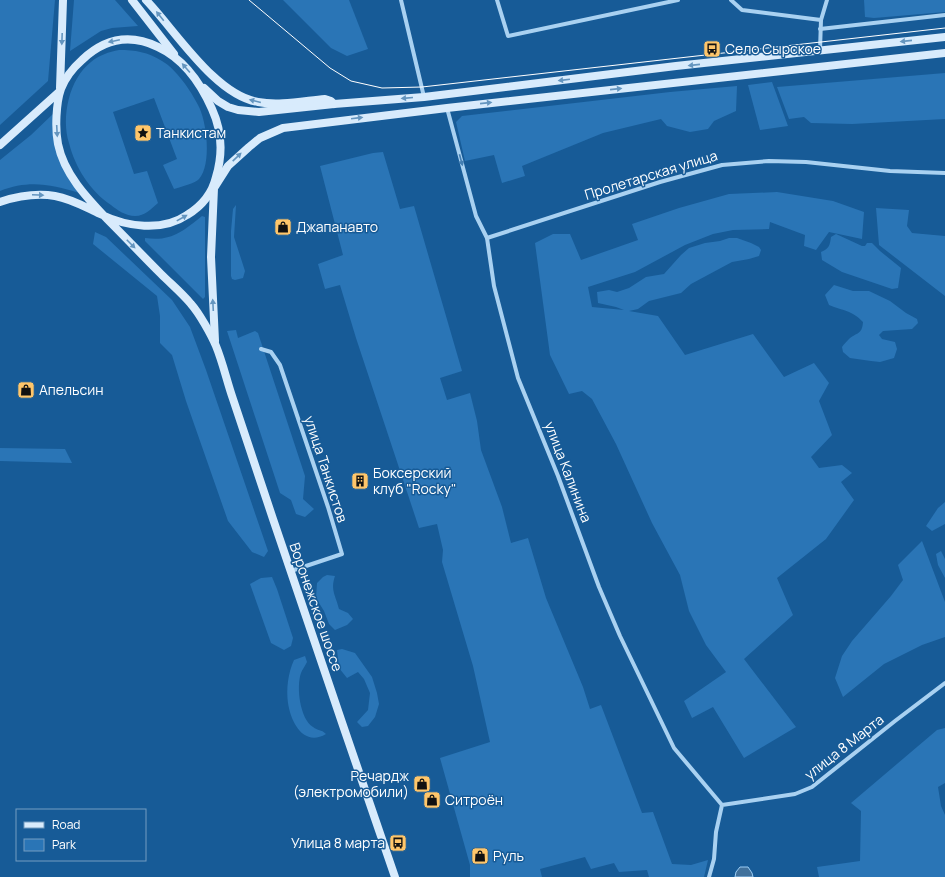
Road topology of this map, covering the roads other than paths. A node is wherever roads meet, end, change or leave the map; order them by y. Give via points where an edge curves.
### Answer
1 (63, 0) edge
2 (132, 0) edge
3 (146, 0) edge
4 (401, 0) edge
5 (497, 0) edge
6 (678, 0) edge
7 (731, 0) edge
8 (827, 0) edge
9 (945, 15) edge
10 (820, 20) junction
11 (820, 29) junction
12 (945, 37) edge
13 (820, 51) junction
14 (945, 53) edge
15 (176, 58) junction
16 (195, 79) junction
17 (59, 92) junction
18 (424, 97) junction
19 (334, 104) junction
20 (447, 108) junction
21 (0, 145) edge
22 (945, 174) edge
23 (214, 188) junction
24 (0, 202) edge
25 (104, 216) junction
26 (487, 238) junction
27 (216, 344) junction
28 (261, 349) dead end
29 (291, 571) junction
30 (945, 683) edge
31 (722, 805) junction
32 (395, 877) edge
33 (709, 877) edge

1 -> 17 main road
2 - 15 main road
19 -> 3 main road via 325,99 275,104 257,102 241,96 219,82
4 - 18 street
5 - 6 street via 508,36
7 - 10 street via 742,10
8 - 10 street
9 - 11 street
10 - 11 street
11 - 13 street
12 -> 13 main road
13 -> 18 main road
20 -> 14 main road
16 -> 15 main road
15 -> 17 main road via 142,41 126,39 108,42 95,49 72,71
16 - 19 main road via 218,101 238,110 259,112
16 - 23 main road via 207,99 220,131 220,166
17 - 21 main road
17 -> 25 main road via 57,137 64,162 83,194
18 -> 19 main road
23 -> 20 main road via 228,166 249,147 260,138 283,128
20 -> 26 street, улица Калинина via 476,216
22 - 26 street, Пролетарская улица via 806,162 769,161 722,165 660,182
25 -> 23 main road via 139,225 168,224 194,211
27 -> 23 main road via 211,257
24 -> 25 main road via 33,195 52,196 81,204
25 -> 27 main road via 194,307
26 - 31 street, улица Калинина via 494,286 518,378 599,587 674,748
27 - 29 main road, Воронежское шоссе
28 - 29 street, улица Танкистов via 271,352 280,365 342,554
29 - 32 main road, Воронежское шоссе
30 - 31 street, улица 8 Марта via 812,787 795,794
31 - 33 street

